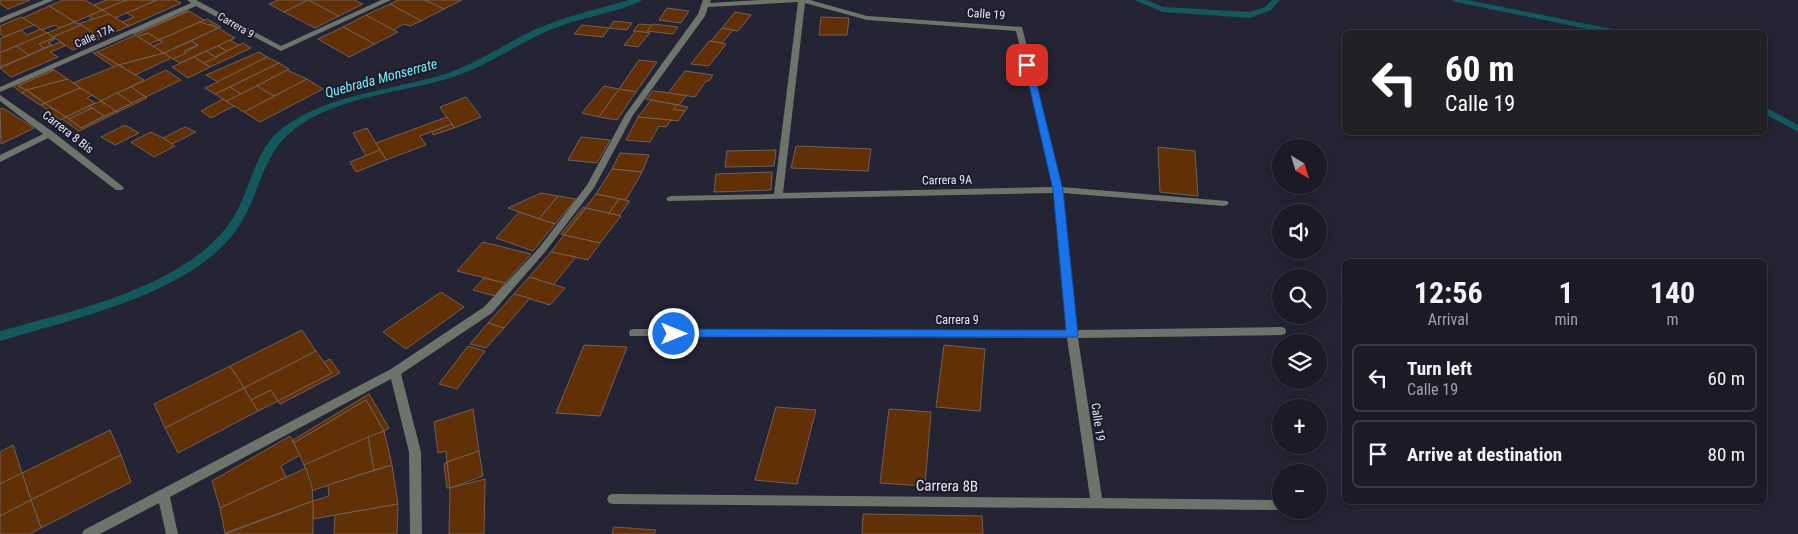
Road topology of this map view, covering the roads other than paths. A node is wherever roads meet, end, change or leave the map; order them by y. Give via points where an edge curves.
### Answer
1 (50, 0) edge
2 (387, 0) edge
3 (802, 0) edge
4 (194, 1) edge
5 (707, 2) edge
6 (0, 21) edge
7 (0, 90) edge
8 (0, 97) edge
9 (50, 134) junction
10 (0, 158) edge
11 (119, 188) dead end
12 (1058, 190) junction
13 (778, 196) junction
14 (671, 199) dead end
15 (1224, 203) dead end
16 (1281, 331) dead end
17 (634, 334) dead end
18 (1072, 334) junction
19 (395, 372) junction
20 (163, 494) junction
21 (613, 499) dead end
22 (1097, 503) junction
23 (1272, 505) edge
24 (88, 534) edge
25 (172, 534) edge
26 (416, 534) edge

1 - 6 street
2 - 4 street, Carrera 9 via 281,49
3 - 5 street
3 - 12 street, Calle 19 via 868,18 1018,29
3 - 13 street
4 - 7 street, Calle 17A
5 - 19 street via 629,115 591,186 542,250 488,310
8 - 9 street, Carrera 8 Bis
9 - 10 street
9 - 11 street, Carrera 8 Bis
12 - 13 street, Carrera 9A
12 - 15 street, Carrera 9A
12 - 18 street, Calle 19
13 - 14 street, Carrera 9A
16 - 18 street, Carrera 9
17 - 18 street, Carrera 9
18 - 22 street, Calle 19
19 - 20 street
19 - 26 street via 415,452
20 - 24 street
20 - 25 street
21 - 22 street, Carrera 8B
22 - 23 street, Carrera 8B

